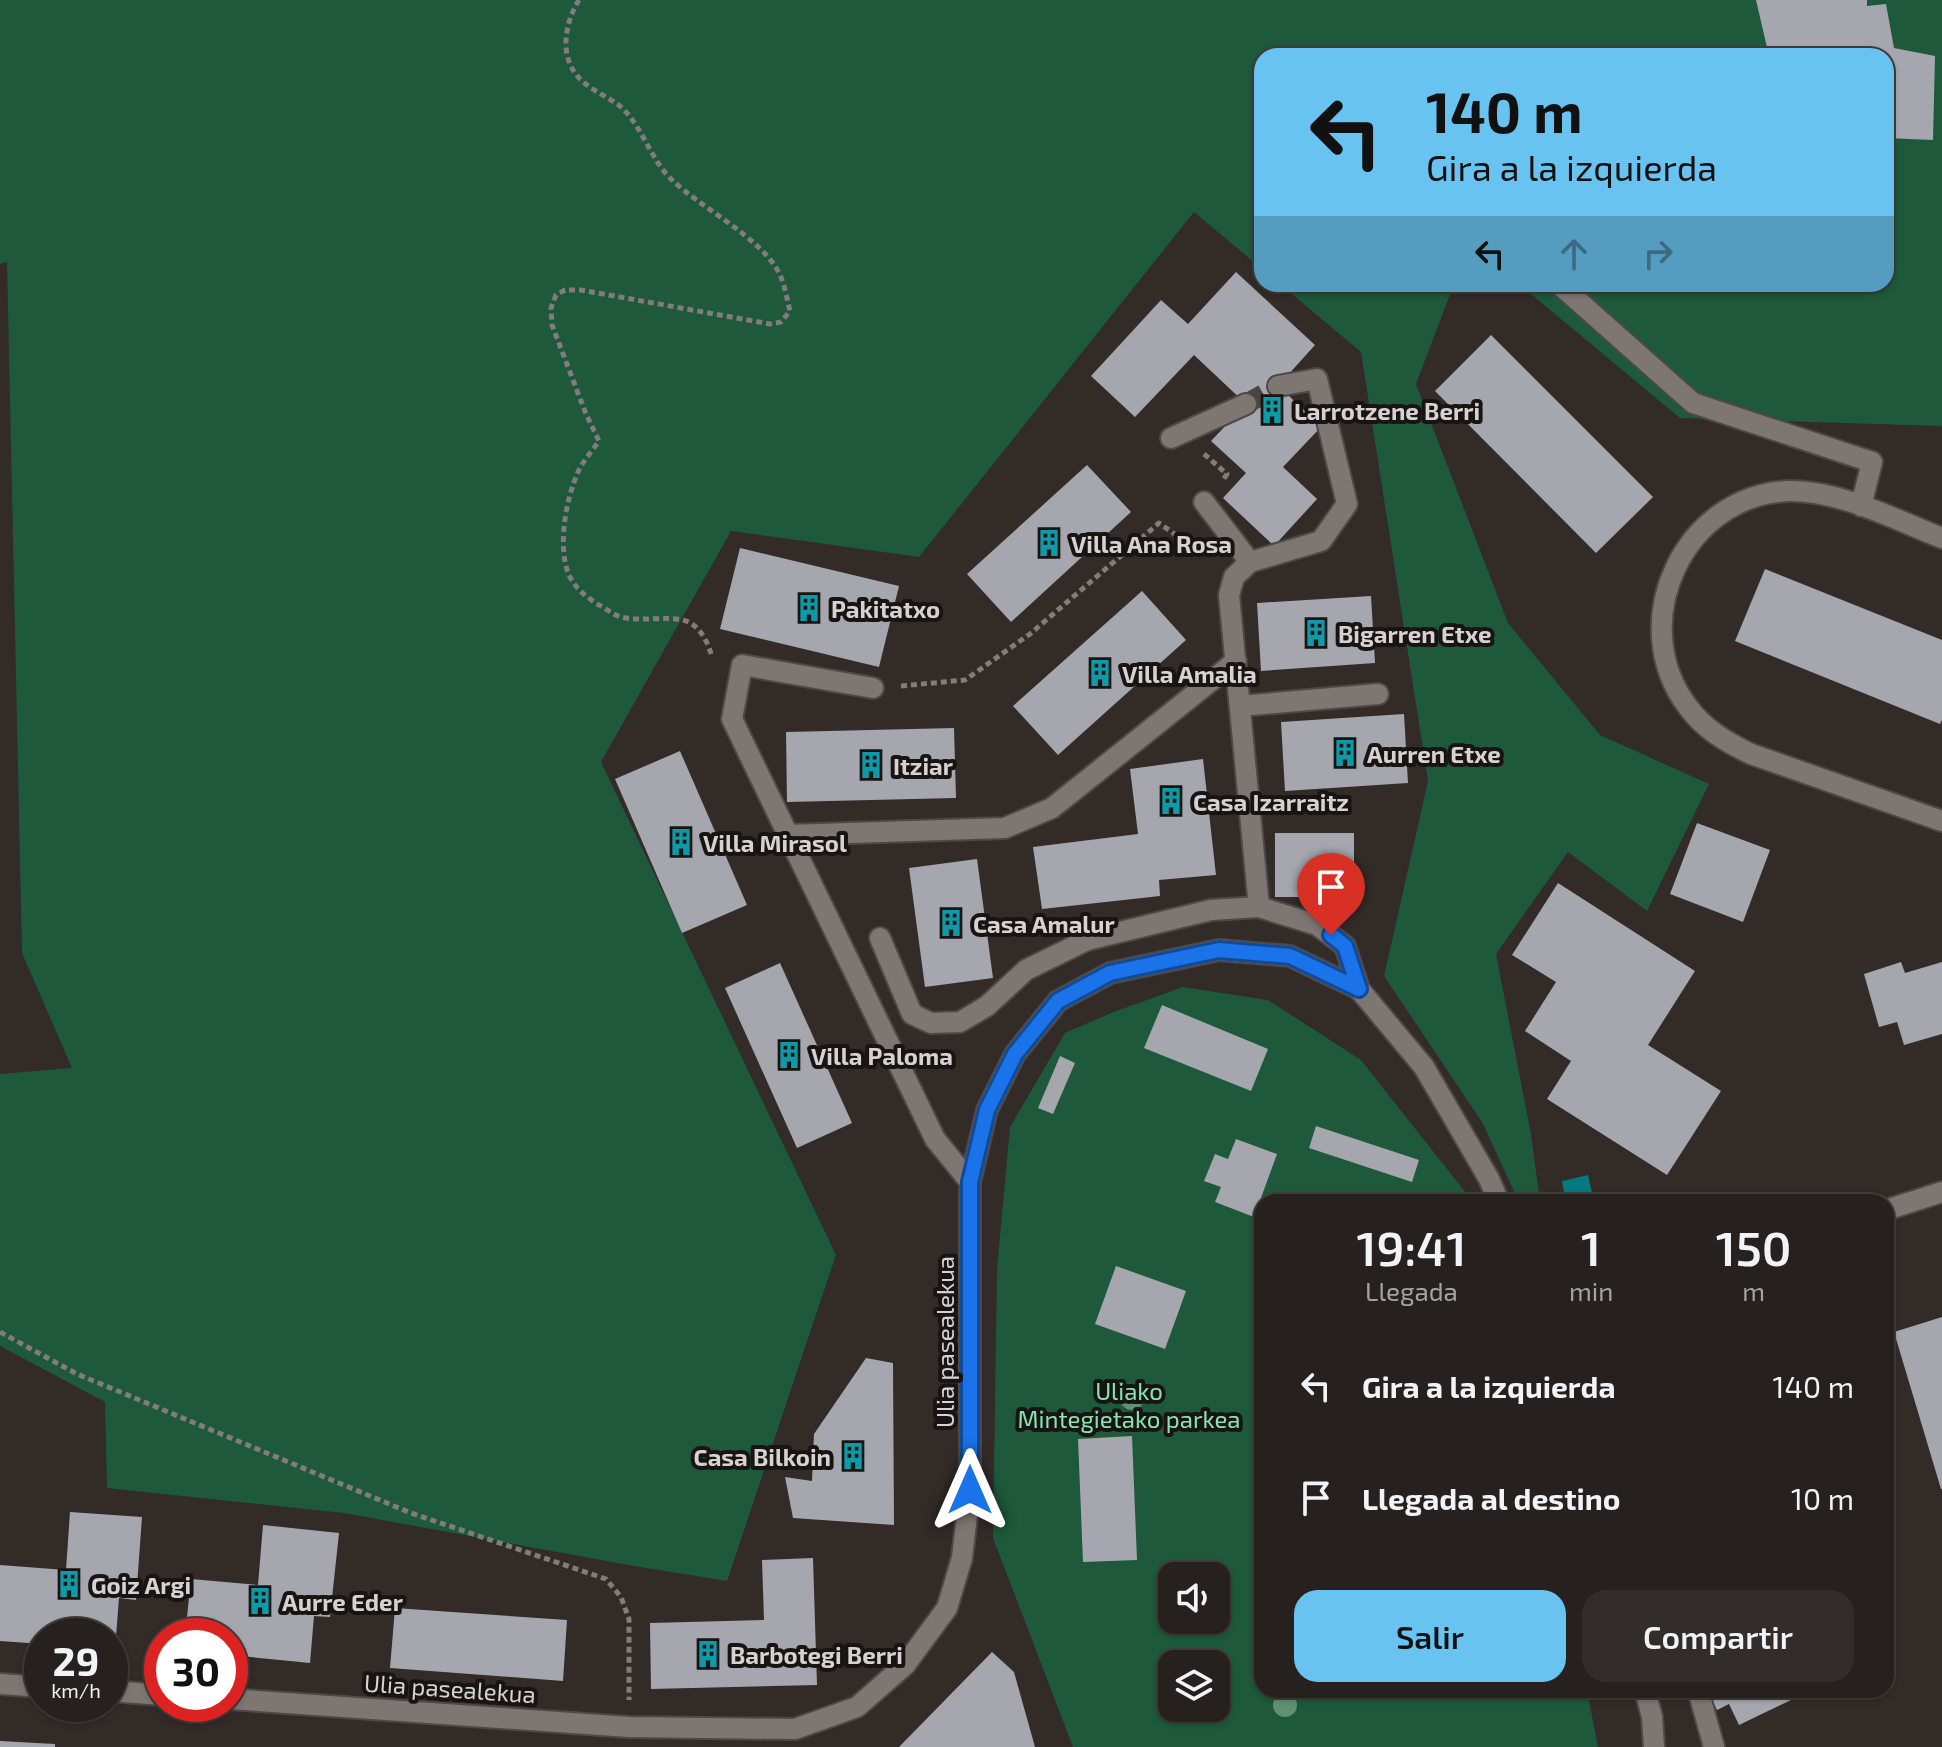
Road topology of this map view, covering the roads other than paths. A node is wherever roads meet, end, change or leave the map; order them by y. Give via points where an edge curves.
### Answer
1 (1568, 292) edge
2 (1278, 386) tunnel mouth
3 (1246, 404) tunnel mouth
4 (1171, 438) road end
5 (1204, 502) road end
6 (1861, 506) junction
7 (1942, 538) edge
8 (1250, 562) junction
9 (1236, 661) junction
10 (873, 688) road end
11 (1378, 694) dead end
12 (1240, 706) junction
13 (1942, 821) edge
14 (788, 835) junction
15 (1259, 907) junction
16 (880, 938) dead end
17 (1359, 989) junction
18 (970, 1182) junction
19 (1942, 1192) edge
20 (1496, 1194) edge
21 (1894, 1207) edge
22 (0, 1684) edge
23 (24, 1686) edge
24 (1647, 1698) edge
25 (1700, 1698) edge
26 (248, 1700) edge
27 (1654, 1747) edge
28 (1714, 1747) edge

1 - 6 street via 1693,403 1872,462
2 - 8 street via 1317,379 1347,504 1321,541
3 - 4 street
5 - 8 street
6 - 7 street
6 - 13 street via 1814,492 1788,491 1763,495 1717,517 1682,554 1670,577 1663,603 1664,657 1686,706 1726,742
8 - 9 street via 1234,577 1229,595
9 - 12 street
9 - 14 street via 1052,808 1005,828
10 - 14 street via 742,665 732,719
11 - 12 street
12 - 15 street
14 - 18 street via 935,1139
15 - 16 street via 1211,910 1087,940 1026,970 987,1006 960,1022 931,1023 912,1014
15 - 17 street via 1317,925 1345,946
17 - 18 street, Ulia pasealekua via 1290,956 1219,950 1110,973 1058,1001 1015,1054 987,1110
17 - 20 street, Ulia pasealekua via 1424,1067
18 - 26 street, Ulia pasealekua via 970,1490 962,1558 947,1608 905,1665 857,1707 795,1729 629,1727
19 - 21 street
22 - 23 street
24 - 27 street
25 - 28 street

